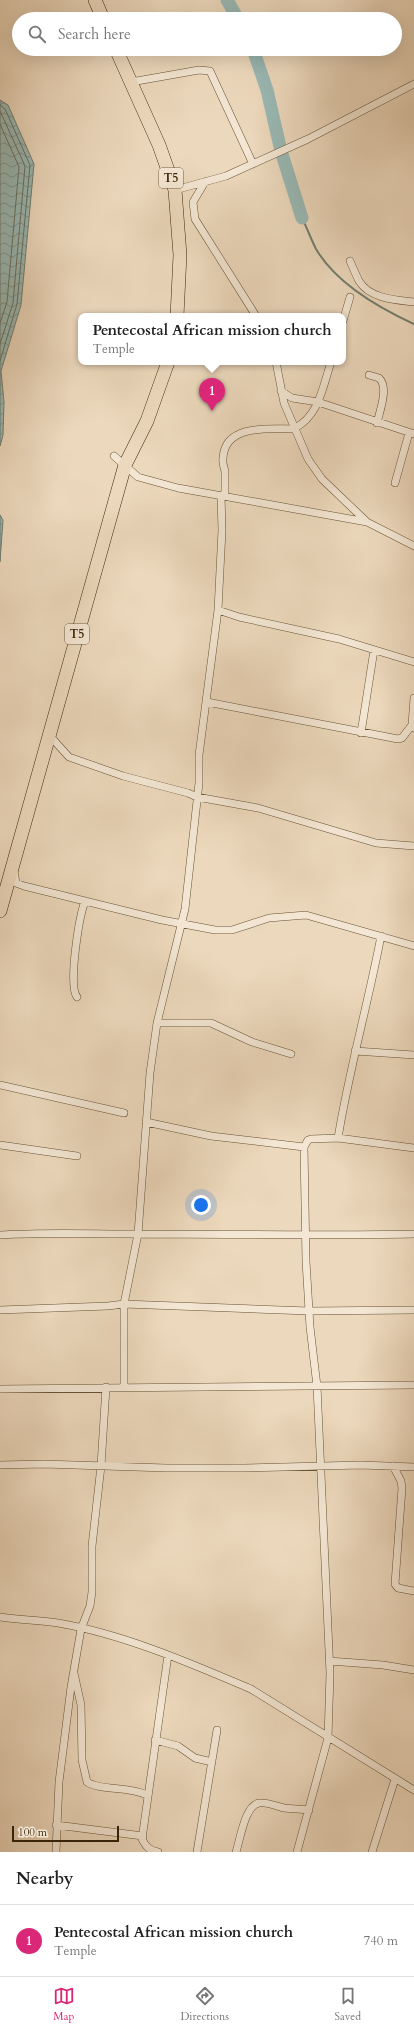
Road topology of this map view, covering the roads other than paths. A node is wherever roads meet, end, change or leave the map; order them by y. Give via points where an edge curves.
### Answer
1 (95, 0) edge
2 (100, 12) edge
3 (119, 56) edge
4 (131, 82) junction
5 (414, 84) edge
6 (253, 164) junction
7 (205, 182) junction
8 (175, 190) junction
9 (350, 261) dead end
10 (350, 297) dead end
11 (414, 302) edge
12 (176, 313) edge
13 (254, 313) edge
14 (345, 313) edge
15 (167, 365) edge
16 (277, 365) edge
17 (330, 365) edge
18 (369, 375) dead end
19 (281, 391) junction
20 (318, 402) junction
21 (377, 422) junction
22 (295, 428) junction
23 (411, 433) edge
24 (114, 456) dead end
25 (126, 465) junction
26 (395, 483) dead end
27 (223, 495) junction
28 (367, 522) junction
29 (414, 546) edge
30 (218, 610) junction
31 (374, 650) junction
32 (414, 662) edge
33 (414, 698) edge
34 (207, 702) junction
35 (413, 727) edge
36 (361, 733) junction
37 (49, 735) junction
38 (197, 797) junction
39 (414, 846) edge
40 (12, 865) junction
41 (85, 901) junction
42 (0, 911) edge
43 (182, 924) junction
44 (381, 936) junction
45 (414, 946) edge
46 (77, 997) dead end
47 (157, 1023) junction
48 (355, 1051) junction
49 (291, 1054) dead end
50 (414, 1055) edge
51 (0, 1085) edge
52 (124, 1113) dead end
53 (146, 1122) junction
54 (338, 1138) junction
55 (0, 1145) edge
56 (304, 1147) junction
57 (414, 1148) edge
58 (77, 1156) dead end
59 (138, 1234) junction
60 (414, 1234) edge
61 (0, 1235) edge
62 (306, 1236) junction
63 (124, 1304) junction
64 (0, 1310) edge
65 (414, 1310) edge
66 (309, 1311) junction
67 (414, 1385) edge
68 (317, 1386) junction
69 (106, 1387) junction
70 (0, 1388) edge
71 (124, 1388) junction
72 (0, 1465) edge
73 (101, 1466) junction
74 (320, 1466) junction
75 (393, 1466) junction
76 (414, 1467) edge
77 (414, 1591) edge
78 (0, 1617) edge
79 (81, 1628) junction
80 (168, 1656) junction
81 (329, 1661) junction
82 (414, 1670) edge
83 (74, 1671) junction
84 (217, 1730) dead end
85 (328, 1738) junction
86 (155, 1740) junction
87 (212, 1762) junction
88 (395, 1779) junction
89 (414, 1790) edge
90 (147, 1795) junction
91 (308, 1810) junction
92 (56, 1826) junction
93 (143, 1836) junction
94 (56, 1852) edge
95 (158, 1852) edge
96 (197, 1852) edge
97 (236, 1852) edge
98 (297, 1852) edge
99 (372, 1852) edge

1 - 2 highway
3 - 4 highway, T5
4 - 6 street via 199,70 210,71
4 - 8 highway, T5 via 159,145
5 - 6 street via 308,139
6 - 7 street
7 - 8 street
7 - 13 street via 193,202 195,219
8 - 12 highway, T5 via 180,255
9 - 11 street via 364,287 381,297
10 - 14 street
15 - 25 highway, T5 via 147,421
16 - 19 street
17 - 20 street
18 - 21 street via 379,378 383,384
19 - 20 street via 292,398
19 - 22 street
20 - 21 street
20 - 22 street via 305,422
21 - 23 street
22 - 27 street via 254,429 236,435 222,457
22 - 28 street via 308,459 322,479
23 - 26 street
24 - 25 street
25 - 27 street via 138,477 178,488
25 - 37 highway, T5
27 - 28 street
27 - 30 street
28 - 29 street
30 - 31 street
30 - 34 street
31 - 32 street
31 - 36 street
33 - 35 street
34 - 36 street via 254,709
34 - 38 street via 199,755
35 - 36 street via 398,739
37 - 38 street via 69,757 123,776 188,792
37 - 40 highway, T5
38 - 39 street via 258,808 376,844
38 - 43 street
40 - 41 street via 16,883
40 - 42 highway, T5
41 - 43 street
41 - 46 street via 76,942 73,982
43 - 44 street via 223,931 269,918 306,915
43 - 47 street
44 - 45 street
44 - 48 street
47 - 49 street via 211,1023 252,1042
47 - 53 street
48 - 50 street
48 - 54 street
51 - 52 street
53 - 56 street via 211,1136
53 - 59 street
54 - 56 street via 310,1139
54 - 57 street
55 - 58 street
56 - 62 street
59 - 61 street
59 - 62 street
59 - 63 street
60 - 62 street
62 - 66 street
63 - 64 street
63 - 66 street
63 - 71 street
65 - 66 street
66 - 68 street
67 - 68 street
68 - 71 street
68 - 74 street
69 - 70 street
69 - 71 street
69 - 73 street
72 - 73 street
73 - 74 street
73 - 79 street via 92,1546 92,1592 90,1606
74 - 75 street
74 - 81 street
75 - 76 street
75 - 77 street via 402,1488 395,1584 398,1588
78 - 79 street
79 - 80 street
79 - 83 street
80 - 85 street via 251,1689
80 - 86 street
81 - 82 street via 383,1664
81 - 85 street
83 - 90 street via 81,1698 82,1760 87,1782 94,1786 130,1789
83 - 92 street via 59,1782
84 - 87 street
85 - 88 street
85 - 91 street
86 - 87 street via 178,1746 195,1758
86 - 90 street
87 - 96 street
88 - 89 street
88 - 99 street
90 - 93 street
91 - 97 street via 255,1804 250,1808
91 - 98 street
92 - 93 street
92 - 94 street
93 - 95 street via 146,1846

